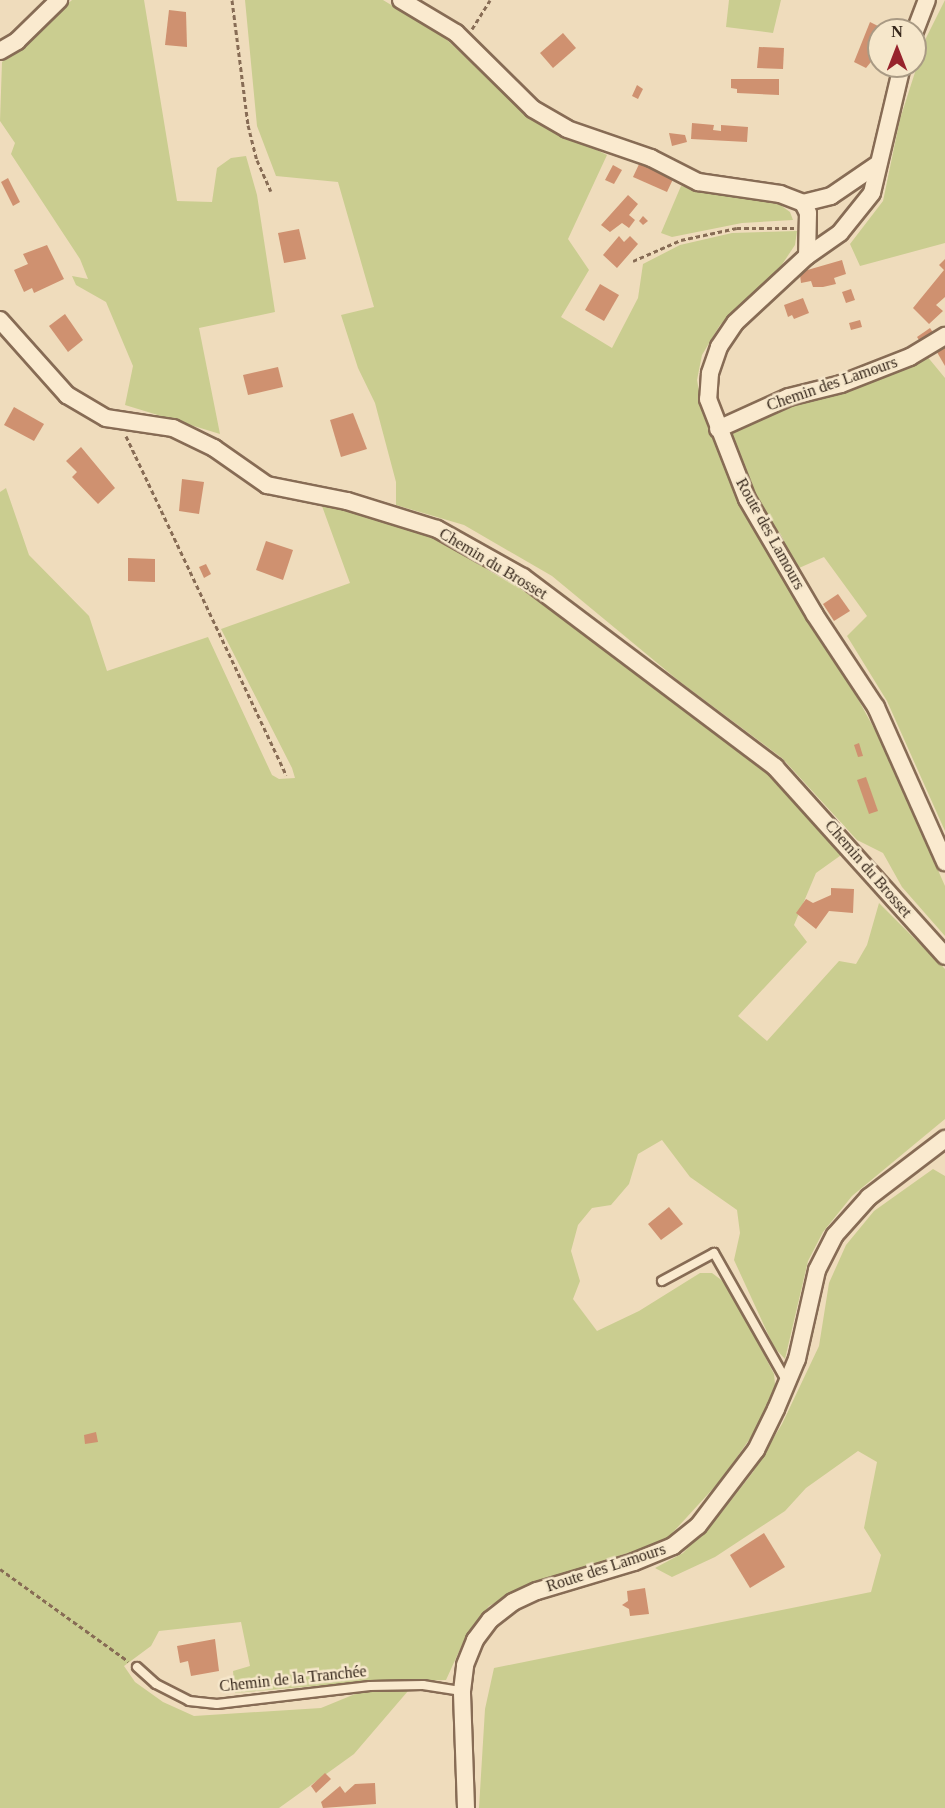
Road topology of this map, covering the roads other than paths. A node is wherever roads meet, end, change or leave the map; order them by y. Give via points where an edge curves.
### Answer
1 (59, 0) edge
2 (401, 0) edge
3 (927, 0) edge
4 (920, 18) edge
5 (0, 51) edge
6 (899, 78) edge
7 (878, 164) junction
8 (803, 203) junction
9 (807, 256) junction
10 (0, 320) edge
11 (945, 336) edge
12 (718, 429) junction
13 (945, 862) edge
14 (945, 956) edge
15 (945, 1139) edge
16 (662, 1281) dead end
17 (787, 1383) junction
18 (137, 1667) road end
19 (462, 1691) junction
20 (466, 1808) edge

1 - 5 street via 17,41
2 - 8 street via 464,41 533,109 567,129 651,158 698,182 780,194
3 - 4 street
6 - 7 street, Route des Lamours
7 - 8 street via 831,196
7 - 9 street, Route des Lamours via 872,193 859,214
8 - 9 street via 808,213
9 - 12 street, Route des Lamours via 735,323 719,347 710,373 708,399
10 - 14 street, Chemin du Brosset via 67,395 106,418 172,428 214,448 267,485 347,501 437,529 523,578 775,767
11 - 12 street, Chemin des Lamours via 910,357 841,384 789,397
12 - 13 street, Route des Lamours via 747,499 815,615 876,707
15 - 17 street, Route des Lamours via 869,1197 836,1235 817,1270 797,1359
16 - 17 lane via 714,1253
17 - 19 street, Route des Lamours via 756,1450 698,1526 673,1546 513,1602 490,1620 475,1640 465,1665
18 - 19 lane, Chemin de la Tranchée via 156,1684 189,1701 217,1704 370,1686 423,1685
19 - 20 street, Route des Lamours

